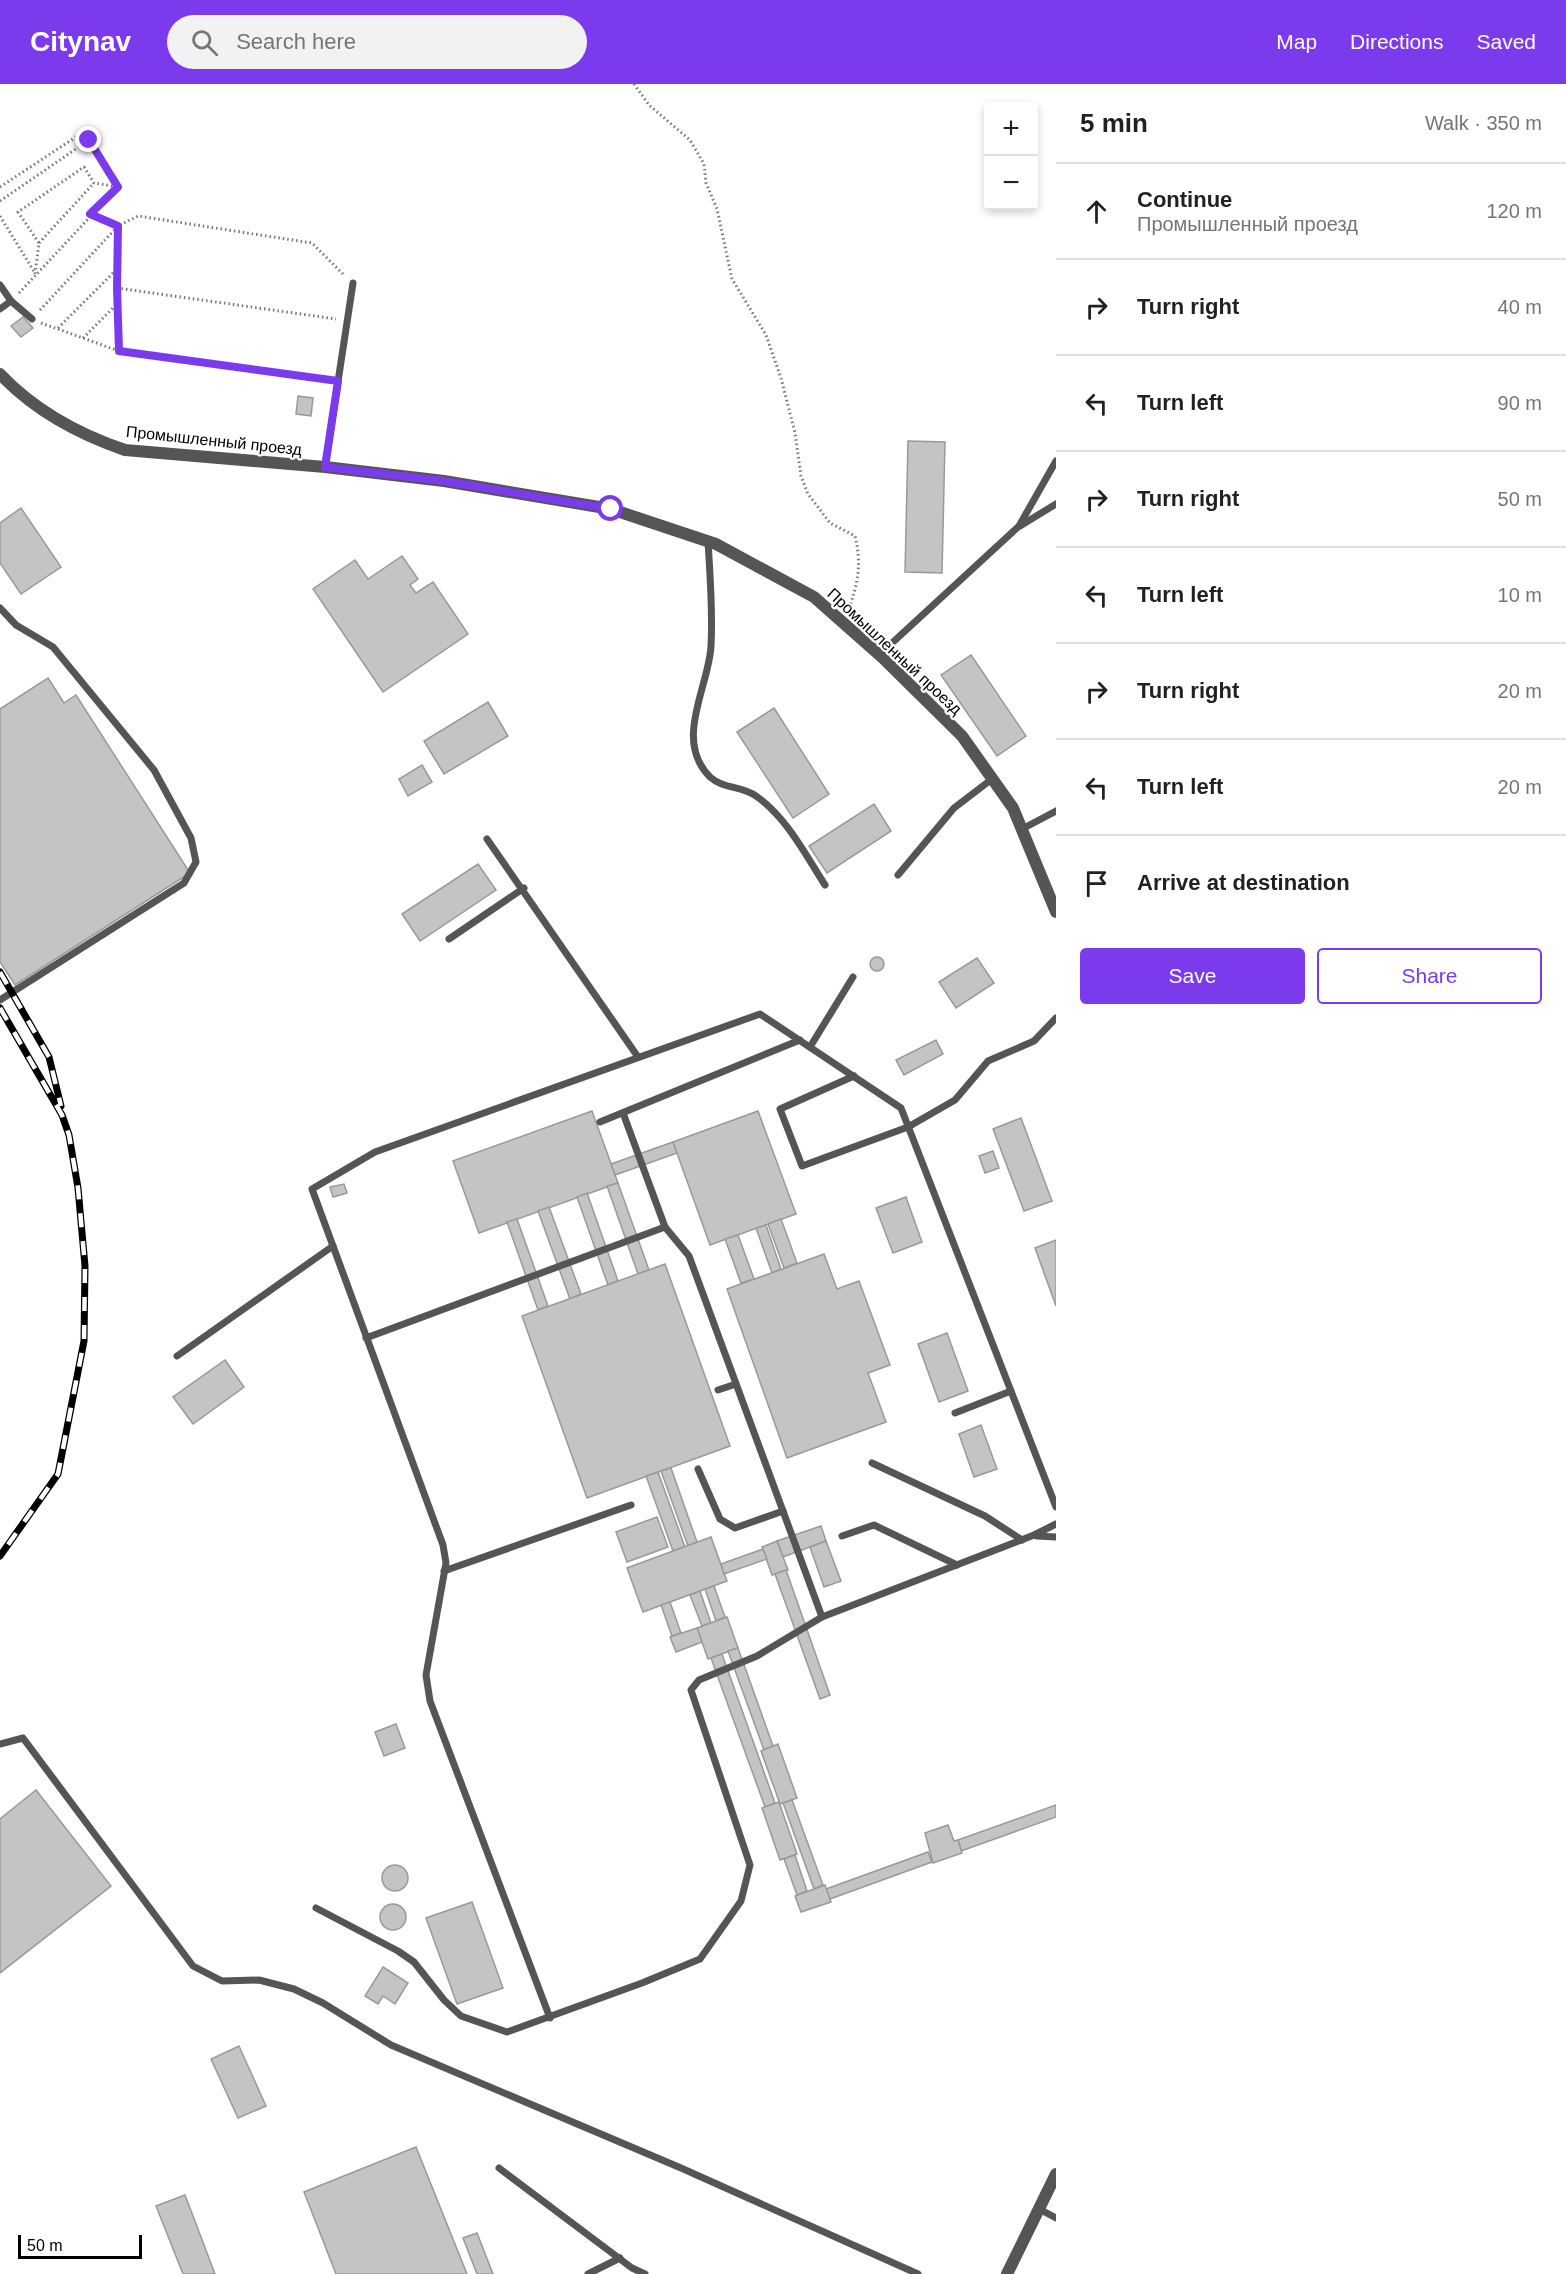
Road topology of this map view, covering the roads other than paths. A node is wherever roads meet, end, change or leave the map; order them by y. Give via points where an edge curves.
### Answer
1 (353, 283) road end
2 (0, 285) edge
3 (11, 301) junction
4 (0, 309) edge
5 (32, 319) road end
6 (0, 374) edge
7 (1056, 461) edge
8 (325, 467) junction
9 (1056, 504) edge
10 (1019, 526) junction
11 (708, 541) junction
12 (0, 608) edge
13 (879, 655) junction
14 (992, 779) junction
15 (1056, 811) edge
16 (1022, 829) junction
17 (487, 839) dead end
18 (898, 875) dead end
19 (825, 885) dead end
20 (524, 888) junction
21 (1056, 912) edge
22 (449, 939) dead end
23 (853, 977) dead end
24 (0, 1000) edge
25 (1056, 1018) edge
26 (800, 1040) junction
27 (810, 1047) junction
28 (638, 1057) junction
29 (854, 1076) junction
30 (623, 1113) junction
31 (600, 1122) dead end
32 (908, 1127) junction
33 (664, 1227) junction
34 (333, 1246) junction
35 (366, 1338) junction
36 (177, 1356) dead end
37 (736, 1384) junction
38 (718, 1390) dead end
39 (1011, 1391) junction
40 (955, 1413) dead end
41 (872, 1463) dead end
42 (698, 1469) dead end
43 (631, 1505) dead end
44 (1056, 1507) edge
45 (783, 1511) junction
46 (1056, 1524) edge
47 (1034, 1535) junction
48 (842, 1536) dead end
49 (1056, 1537) edge
50 (1022, 1540) junction
51 (957, 1565) junction
52 (444, 1571) junction
53 (822, 1617) junction
54 (0, 1744) edge
55 (316, 1908) dead end
56 (550, 2018) junction
57 (500, 2168) dead end
58 (1056, 2174) edge
59 (1039, 2209) junction
60 (1056, 2218) edge
61 (620, 2258) junction
62 (588, 2274) edge
63 (645, 2274) edge
64 (918, 2274) edge
65 (1007, 2274) edge

1 - 8 lane
2 - 3 lane
3 - 4 lane
3 - 5 lane
6 - 8 street, Промышленный проезд via 68,426 125,450
7 - 10 lane
8 - 11 street, Промышленный проезд via 444,481 611,509
9 - 10 lane
10 - 13 lane
11 - 13 street, Промышленный проезд via 814,597
11 - 19 lane via 711,648 695,707 695,742 700,763 711,778 754,794 783,820
12 - 24 lane via 16,625 52,647 154,770 191,838 196,862 184,883
13 - 14 street, Промышленный проезд via 962,736
14 - 16 street, Промышленный проезд via 1013,808
14 - 18 lane via 954,808
15 - 16 lane
16 - 21 street, Промышленный проезд
17 - 20 lane
20 - 22 lane
20 - 28 lane via 532,908
23 - 27 lane
25 - 32 lane via 1034,1041 987,1061 955,1100
26 - 27 lane
26 - 28 lane via 760,1014
26 - 30 lane
27 - 29 lane
28 - 34 lane via 375,1152 312,1189
29 - 32 lane via 901,1108
29 - 32 lane via 780,1109 802,1167
30 - 31 lane
30 - 33 lane
32 - 39 lane
33 - 35 lane
33 - 37 lane via 689,1256
34 - 35 lane
34 - 36 lane
35 - 52 lane via 443,1545
37 - 38 lane
37 - 45 lane
39 - 40 lane
39 - 44 lane
41 - 50 lane via 986,1516
42 - 45 lane via 720,1518 735,1528
43 - 52 lane
45 - 53 lane
46 - 47 lane
47 - 49 lane
47 - 50 lane
48 - 51 lane via 874,1525
50 - 51 lane
51 - 53 lane
52 - 56 lane via 426,1675 430,1701
53 - 56 lane via 757,1656 699,1680 691,1690 750,1866 741,1901 722,1930 700,1959
54 - 64 lane via 23,1738 193,1966 222,1981 259,1980 294,1989 391,2045
55 - 56 lane via 414,1962 461,2016 507,2032
57 - 61 lane
58 - 59 street
59 - 60 lane
59 - 65 street
61 - 62 lane
61 - 63 lane

